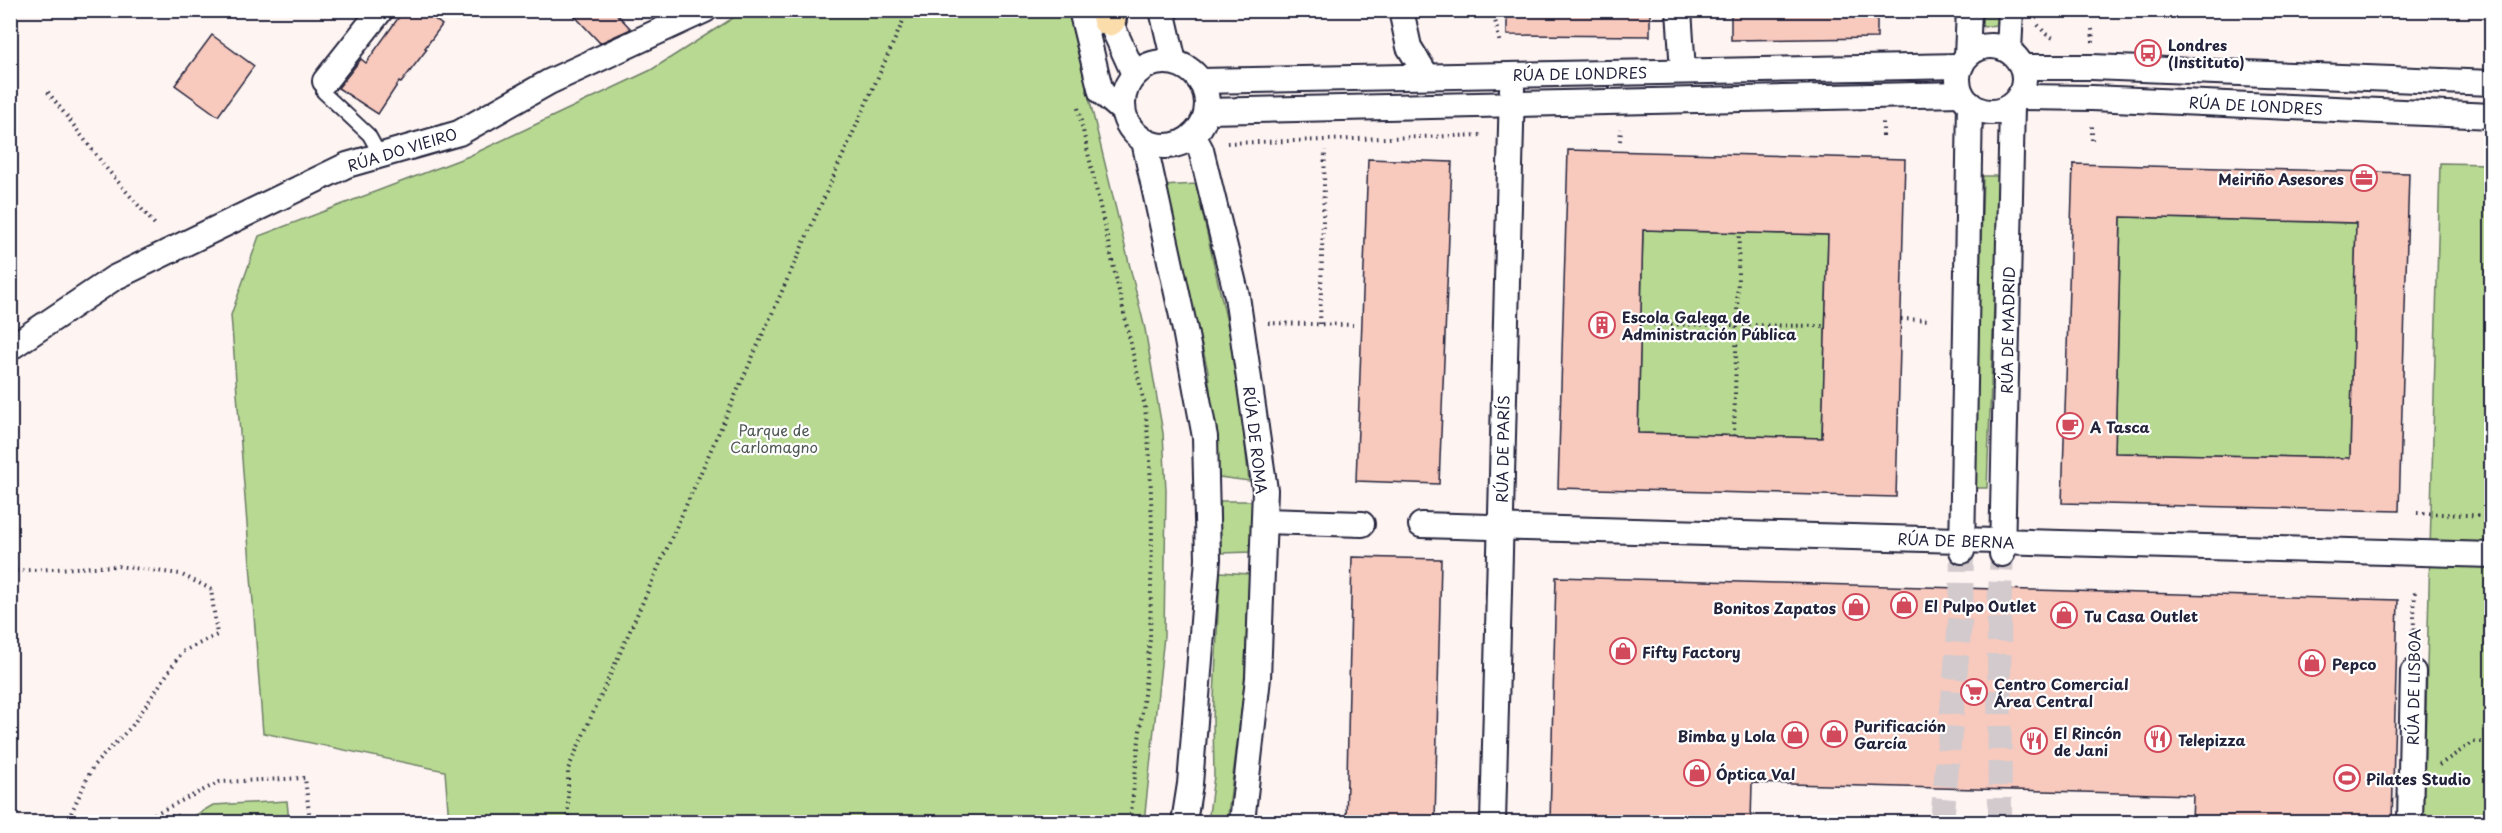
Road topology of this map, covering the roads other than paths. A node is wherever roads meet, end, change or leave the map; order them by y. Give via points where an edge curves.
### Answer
1 (381, 10) edge
2 (705, 10) edge
3 (1162, 10) edge
4 (1401, 10) edge
5 (1679, 10) edge
6 (1969, 10) edge
7 (2011, 10) edge
8 (1102, 13) edge
9 (1090, 48) junction
10 (2016, 59) junction
11 (1964, 61) junction
12 (1174, 62) junction
13 (1683, 71) junction
14 (1134, 74) junction
15 (1512, 75) junction
16 (1427, 76) junction
17 (325, 81) joint
18 (1200, 81) junction
19 (2492, 83) edge
20 (1966, 99) junction
21 (2016, 101) junction
22 (1511, 104) junction
23 (1122, 110) junction
24 (1207, 111) junction
25 (2492, 116) edge
26 (1193, 135) junction
27 (1144, 141) junction
28 (380, 155) junction
29 (10, 348) edge
30 (1264, 521) junction
31 (1362, 524) dead end
32 (1421, 525) dead end
33 (1500, 527) junction
34 (1963, 546) junction
35 (2002, 548) junction
36 (2492, 555) edge
37 (2413, 672) road end
38 (1193, 750) junction
39 (1184, 822) edge
40 (1198, 822) edge
41 (1242, 822) edge
42 (1493, 822) edge
43 (2410, 822) edge

1 - 17 street
2 - 28 street, RÚA DO VIEIRO via 549,82 459,133
3 - 12 street
4 - 16 street via 1409,47
5 - 13 street
6 - 11 street
7 - 10 street
8 - 9 street
8 - 14 street
9 - 14 street via 1109,67
9 - 23 street via 1101,92
10 - 11 street, RÚA DE LONDRES via 1998,46 1987,46
10 - 19 street, RÚA DE LONDRES via 2092,67
10 - 21 street via 2025,77
11 - 13 street, RÚA DE LONDRES
11 - 20 street via 1959,85
12 - 14 street via 1160,61
12 - 18 street via 1193,72
13 - 15 street, RÚA DE LONDRES
14 - 23 street via 1124,91
15 - 16 street, RÚA DE LONDRES
15 - 22 street, RÚA DE PARÍS
16 - 18 street, RÚA DE LONDRES
17 - 28 lane via 323,92 369,135
18 - 24 street
20 - 21 street, RÚA DE LONDRES via 1977,109 1995,112
20 - 22 street, RÚA DE LONDRES
20 - 34 street
21 - 25 street, RÚA DE LONDRES via 2092,98
21 - 35 street, RÚA DE MADRID
22 - 24 street, RÚA DE LONDRES
22 - 33 street, RÚA DE PARÍS
23 - 27 street via 1130,128
24 - 26 street
26 - 27 street via 1168,147
26 - 30 street, RÚA DE ROMA via 1201,150 1237,297 1265,490
27 - 38 street via 1205,437 1208,559
28 - 29 street, RÚA DO VIEIRO via 347,165 114,278
30 - 31 street
30 - 41 street, RÚA DE ROMA via 1258,678
32 - 33 street, RÚA DE BERNA
33 - 34 street, RÚA DE BERNA
33 - 42 street, RÚA DE PARÍS
34 - 35 street, RÚA DE BERNA
35 - 36 street, RÚA DE BERNA
37 - 43 street, RÚA DE LISBOA
38 - 39 street
38 - 40 street via 1201,795

